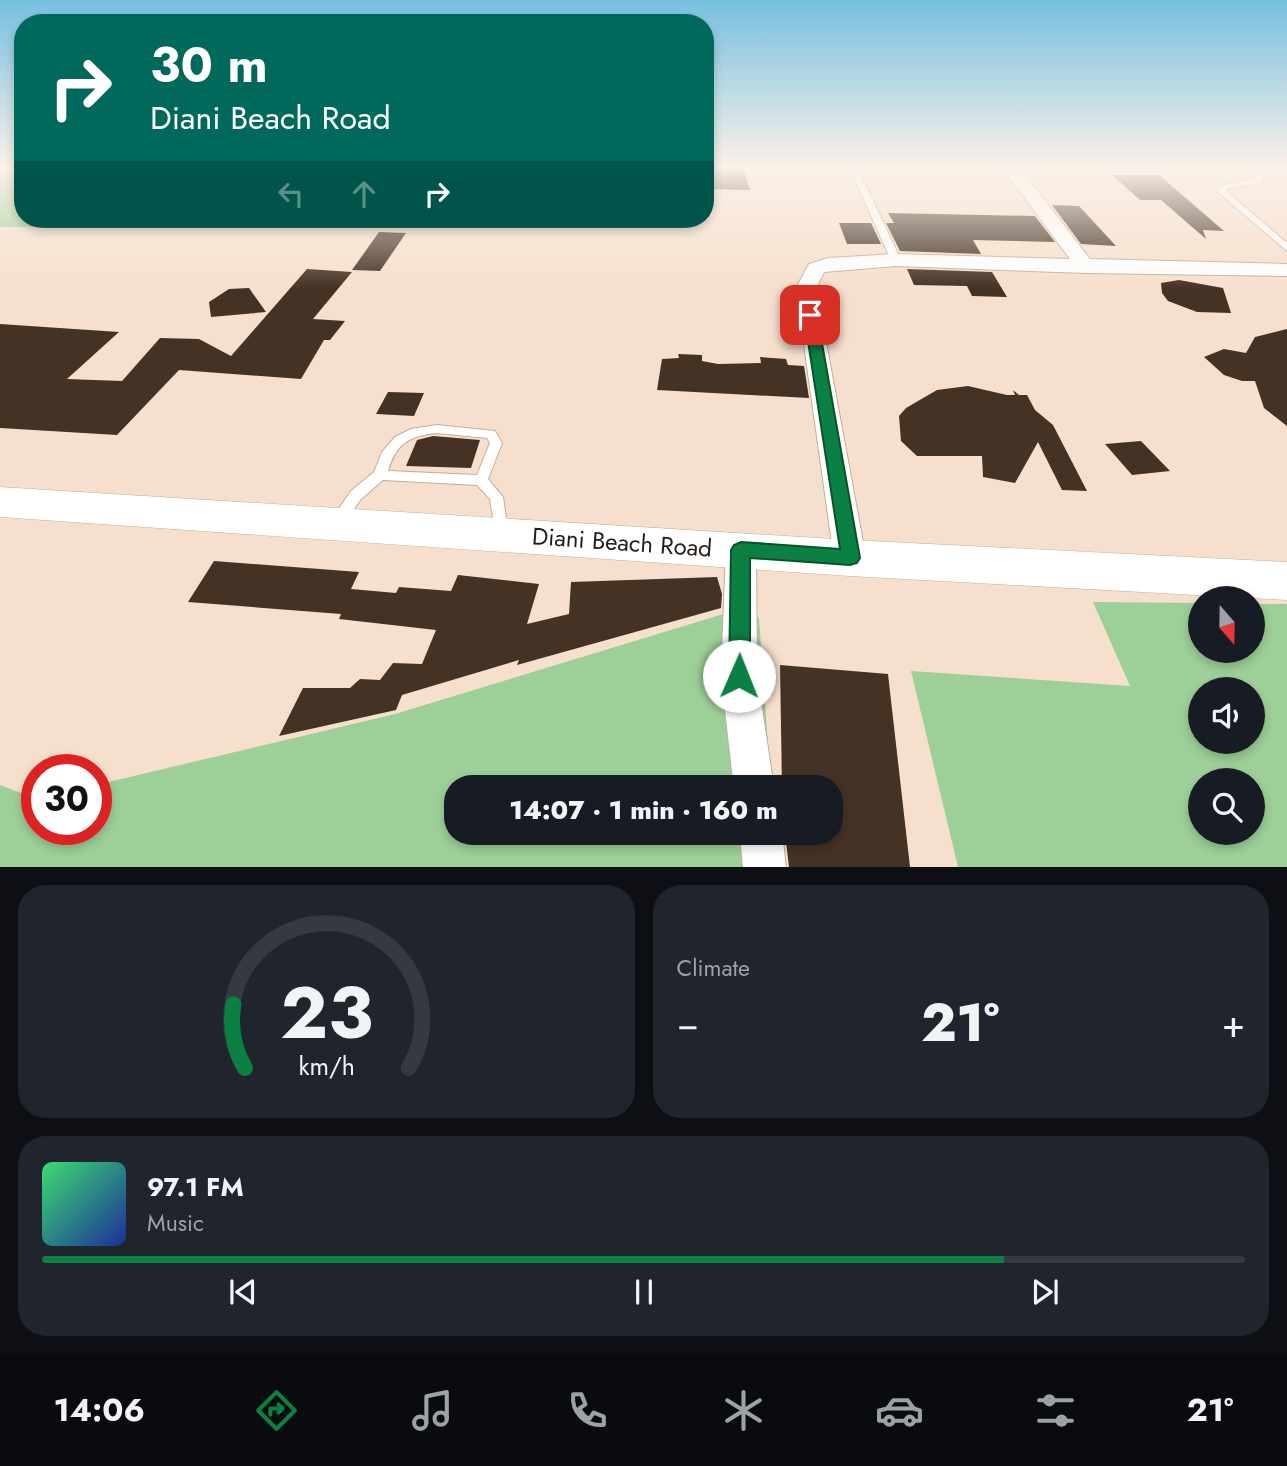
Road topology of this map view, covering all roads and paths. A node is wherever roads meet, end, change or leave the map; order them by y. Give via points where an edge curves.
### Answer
1 (872, 207) edge
2 (1041, 207) edge
3 (1240, 207) edge
4 (1287, 248) edge
5 (897, 260) junction
6 (1086, 267) junction
7 (1287, 271) edge
8 (380, 475) junction
9 (481, 480) junction
10 (0, 502) edge
11 (336, 524) junction
12 (501, 534) junction
13 (741, 550) junction
14 (850, 558) junction
15 (1287, 581) edge
16 (752, 775) edge
17 (762, 845) edge
18 (765, 867) edge

1 - 5 lane
2 - 6 street
3 - 4 lane
5 - 6 street
5 - 14 street via 821,266 806,288
6 - 7 street
8 - 9 lane
8 - 9 lane via 390,449 411,431 453,429 491,434 496,443
8 - 11 lane via 356,495
9 - 12 lane via 496,497
10 - 11 main road, Diani Beach Road
11 - 12 main road, Diani Beach Road
12 - 13 main road, Diani Beach Road
13 - 14 main road, Diani Beach Road
13 - 16 street via 739,676
14 - 15 main road, Diani Beach Road
17 - 18 street

